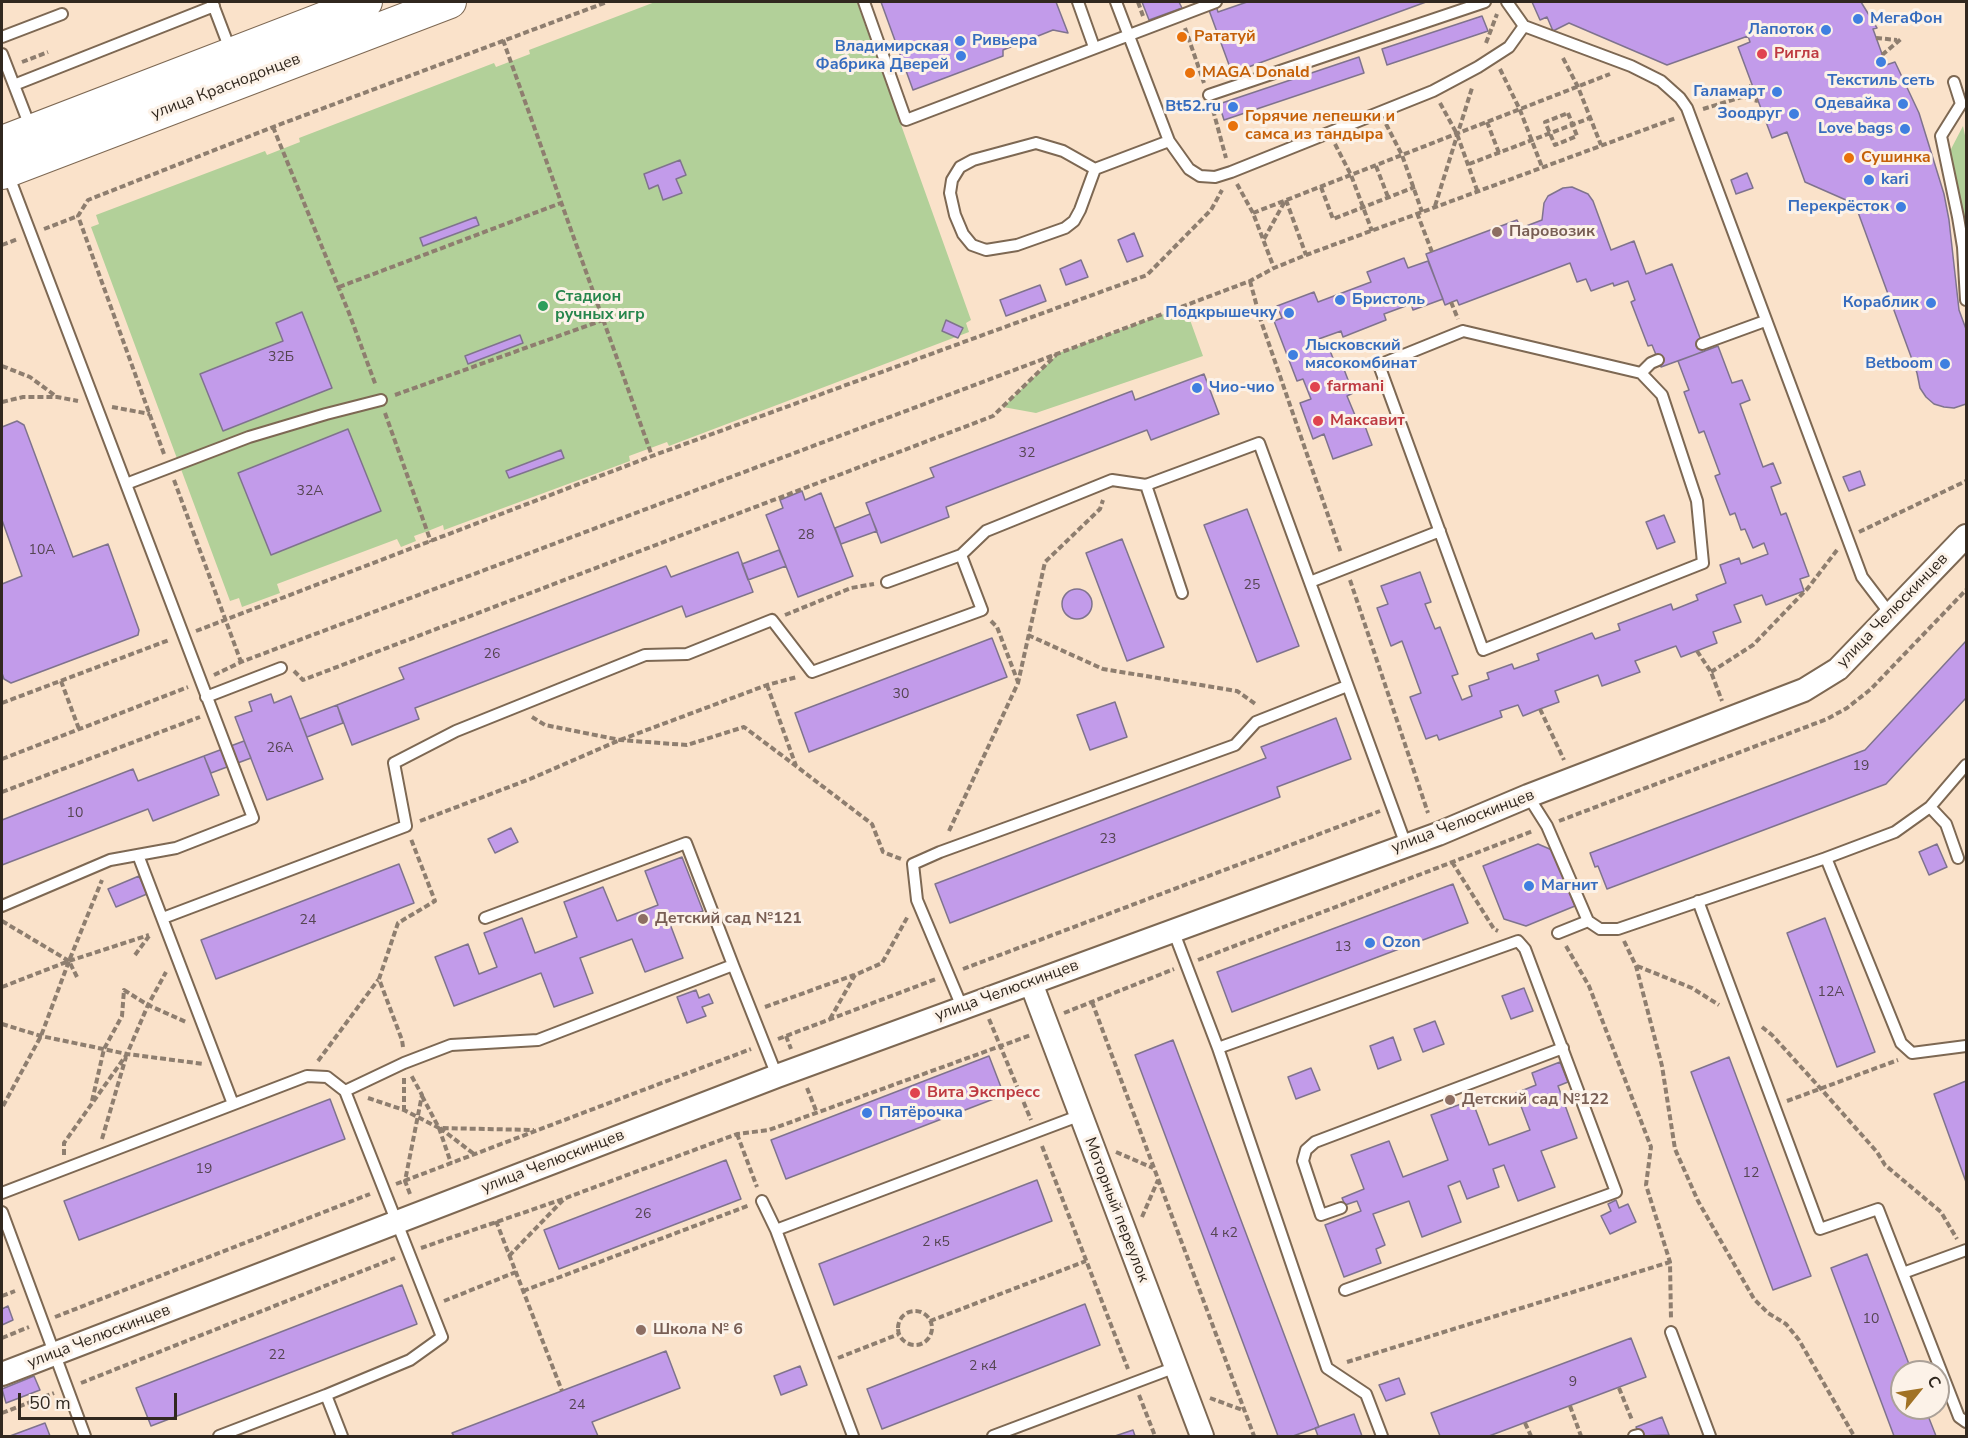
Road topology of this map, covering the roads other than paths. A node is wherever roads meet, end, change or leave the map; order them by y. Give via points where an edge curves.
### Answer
1 (366, 2) edge
2 (450, 2) edge
3 (864, 2) edge
4 (1078, 2) edge
5 (1116, 2) edge
6 (1216, 2) edge
7 (1485, 2) edge
8 (1507, 2) edge
9 (213, 4) edge
10 (62, 14) dead end
11 (1524, 26) junction
12 (1128, 35) junction
13 (2, 38) edge
14 (1094, 47) junction
15 (231, 53) junction
16 (2, 54) edge
17 (1954, 82) dead end
18 (14, 85) junction
19 (1209, 95) dead end
20 (32, 130) junction
21 (1169, 141) junction
22 (3, 162) edge
23 (1095, 170) junction
24 (1965, 249) edge
25 (1966, 300) edge
26 (1765, 321) junction
27 (1702, 344) dead end
28 (1658, 360) dead end
29 (1641, 373) junction
30 (381, 400) road end
31 (126, 484) junction
32 (1146, 485) junction
33 (1440, 531) junction
34 (1966, 536) edge
35 (961, 555) junction
36 (887, 582) road end
37 (1310, 582) junction
38 (1182, 593) dead end
39 (1892, 615) junction
40 (283, 663) road end
41 (1347, 686) junction
42 (206, 697) junction
43 (1966, 765) edge
44 (1528, 796) junction
45 (1930, 807) junction
46 (1406, 846) junction
47 (138, 855) junction
48 (1826, 858) junction
49 (1958, 858) dead end
50 (1698, 901) junction
51 (2, 906) edge
52 (163, 918) junction
53 (486, 918) dead end
54 (1588, 921) junction
55 (1173, 930) junction
56 (1558, 933) road end
57 (733, 965) junction
58 (1031, 983) junction
59 (972, 1004) junction
60 (1966, 1046) edge
61 (1218, 1048) junction
62 (1563, 1048) junction
63 (777, 1076) junction
64 (345, 1090) junction
65 (233, 1104) junction
66 (1081, 1115) junction
67 (2, 1193) edge
68 (762, 1201) road end
69 (1341, 1208) dead end
70 (2, 1212) edge
71 (397, 1222) junction
72 (776, 1230) junction
73 (1965, 1251) edge
74 (1903, 1273) junction
75 (1345, 1290) dead end
76 (1671, 1332) road end
77 (54, 1355) junction
78 (2, 1374) edge
79 (1180, 1378) junction
80 (326, 1395) junction
81 (1966, 1422) edge
82 (86, 1437) edge
83 (219, 1437) edge
84 (342, 1437) edge
85 (853, 1437) edge
86 (993, 1437) edge
87 (1202, 1437) edge
88 (1382, 1437) edge
89 (1710, 1437) edge

1 - 15 main road, улица Краснодонцев
2 - 22 main road, улица Краснодонцев
3 - 14 lane via 906,120
4 - 14 lane
5 - 12 lane
6 - 12 lane
7 - 19 lane
8 - 11 lane
9 - 15 lane
9 - 18 lane
10 - 13 lane
11 - 21 lane via 1509,47 1433,91 1231,172 1200,176 1188,169
11 - 26 lane via 1630,66 1661,81 1680,98
12 - 14 lane
12 - 21 lane
15 - 20 main road, улица Краснодонцев
16 - 18 lane
17 - 24 lane via 1960,104 1941,136
18 - 20 lane
20 - 22 main road, улица Краснодонцев
21 - 23 lane
22 - 31 lane
23 - 23 lane via 1063,151 1036,143 973,160 960,167 952,180 950,193 955,215 972,245 986,250 1017,245 1074,221
24 - 25 lane
26 - 27 lane
26 - 39 lane via 1862,577
28 - 29 lane
29 - 33 lane via 1463,331 1379,365
29 - 33 lane via 1662,395 1697,501 1703,564 1483,650
30 - 31 lane via 249,437
31 - 42 lane
32 - 35 lane via 1112,480 986,531
32 - 37 lane via 1259,443
32 - 38 lane
33 - 37 lane
34 - 39 street, улица Челюскинцев
35 - 36 lane
35 - 52 lane via 981,610 812,672 772,620 687,654 645,655 456,730 394,763 406,826
37 - 41 lane
39 - 44 street, улица Челюскинцев via 1838,669 1804,690
40 - 42 lane
41 - 46 lane
41 - 59 lane via 1256,722 1235,745 913,864 918,900 947,974
42 - 47 lane via 253,818 176,848
43 - 45 lane
44 - 46 street, улица Челюскинцев
44 - 54 lane via 1547,826
45 - 48 lane via 1895,832
45 - 49 lane via 1946,824
46 - 55 street, улица Челюскинцев
47 - 51 lane via 110,860
47 - 52 lane
48 - 50 lane
48 - 60 lane via 1901,1043 1912,1053
50 - 54 lane via 1618,929 1600,929
50 - 74 lane via 1820,1229 1878,1209
52 - 65 lane
53 - 57 lane via 686,843
54 - 56 lane
55 - 58 street, улица Челюскинцев
55 - 61 lane
57 - 63 lane
57 - 64 lane via 538,1040 451,1045
58 - 59 street, улица Челюскинцев
58 - 66 street, Моторный переулок
59 - 63 street, улица Челюскинцев
61 - 62 lane via 1518,942 1525,949
61 - 88 lane via 1327,1368 1366,1394
62 - 69 lane via 1315,1142 1306,1150 1303,1161 1321,1215
62 - 75 lane via 1616,1192
63 - 71 street, улица Челюскинцев
64 - 65 lane via 327,1077 307,1076
64 - 71 lane
65 - 67 lane
66 - 72 lane
66 - 79 street, Моторный переулок
68 - 72 lane
70 - 77 lane
71 - 77 street, улица Челюскинцев
71 - 80 lane via 442,1337 410,1360
72 - 85 lane
73 - 74 lane
74 - 81 lane via 1959,1417
76 - 89 lane
77 - 78 street, улица Челюскинцев
77 - 82 lane
79 - 86 lane via 1134,1383
79 - 87 street, Моторный переулок
80 - 83 lane
80 - 84 lane

